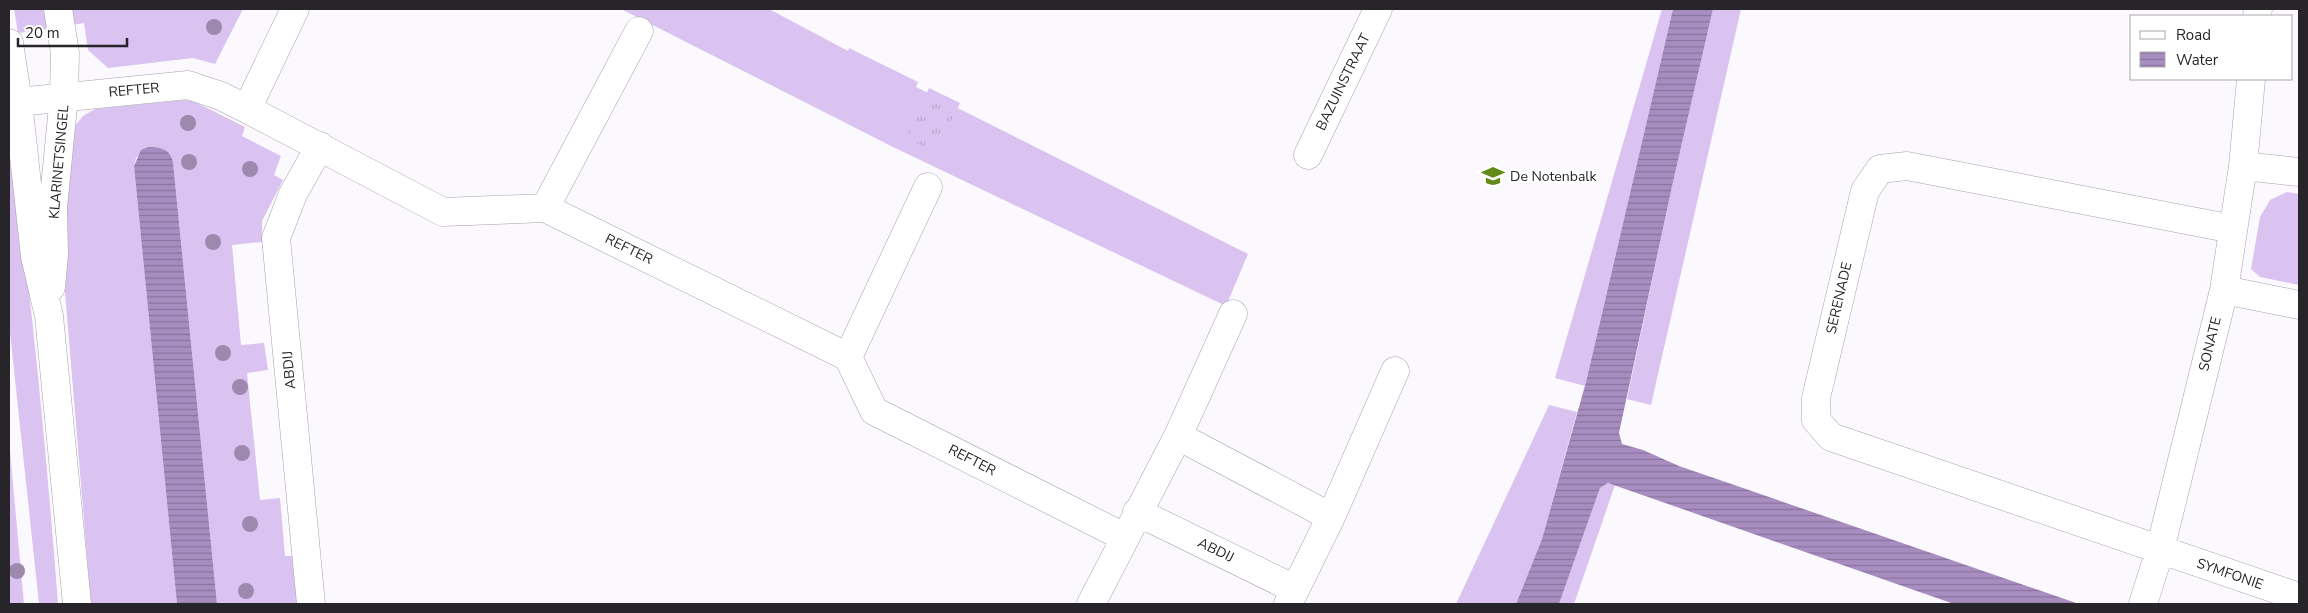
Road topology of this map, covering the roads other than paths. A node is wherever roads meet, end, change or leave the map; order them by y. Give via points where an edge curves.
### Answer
1 (58, 9) edge
2 (295, 9) edge
3 (1378, 9) edge
4 (639, 31) dead end
5 (9, 43) edge
6 (2251, 80) edge
7 (64, 96) junction
8 (18, 102) junction
9 (246, 109) junction
10 (320, 146) junction
11 (1308, 156) dead end
12 (2242, 166) junction
13 (2299, 172) edge
14 (928, 187) dead end
15 (545, 208) junction
16 (2232, 229) junction
17 (2224, 290) junction
18 (2299, 305) edge
19 (1233, 314) dead end
20 (49, 316) junction
21 (848, 357) junction
22 (1395, 371) dead end
23 (1178, 436) junction
24 (1138, 512) junction
25 (1331, 517) junction
26 (1124, 537) junction
27 (2160, 550) junction
28 (1291, 597) edge
29 (2299, 598) edge
30 (77, 604) edge
31 (312, 604) edge
32 (1091, 604) edge
33 (2143, 604) edge

1 - 7 street, KLARINETSINGEL via 65,53
2 - 9 street
3 - 11 street, BAZUINSTRAAT
4 - 15 street
5 - 8 street, KLARINETSINGEL
6 - 12 street, SONATE
7 - 8 street, REFTER
7 - 9 street, REFTER via 188,85
7 - 20 street, KLARINETSINGEL via 53,208 54,255
8 - 20 street, KLARINETSINGEL via 35,256
9 - 10 street, REFTER
10 - 15 street, REFTER via 443,212
10 - 31 street, ABDIJ via 293,194 276,238
12 - 13 street
12 - 16 street, SONATE
14 - 21 street
15 - 21 street, REFTER
16 - 17 street, SONATE
16 - 27 street, SERENADE via 1906,166 1880,169 1865,192 1816,398 1816,420 1831,437
17 - 18 street
17 - 27 street, SONATE
19 - 23 street
20 - 30 street, KLARINETSINGEL
21 - 26 street, REFTER via 874,411
22 - 25 street, ABDIJ
23 - 24 street
23 - 25 street
24 - 26 street
24 - 28 street, ABDIJ
25 - 28 street, ABDIJ
26 - 32 street
27 - 29 street, SYMFONIE
27 - 33 street, SONATE

